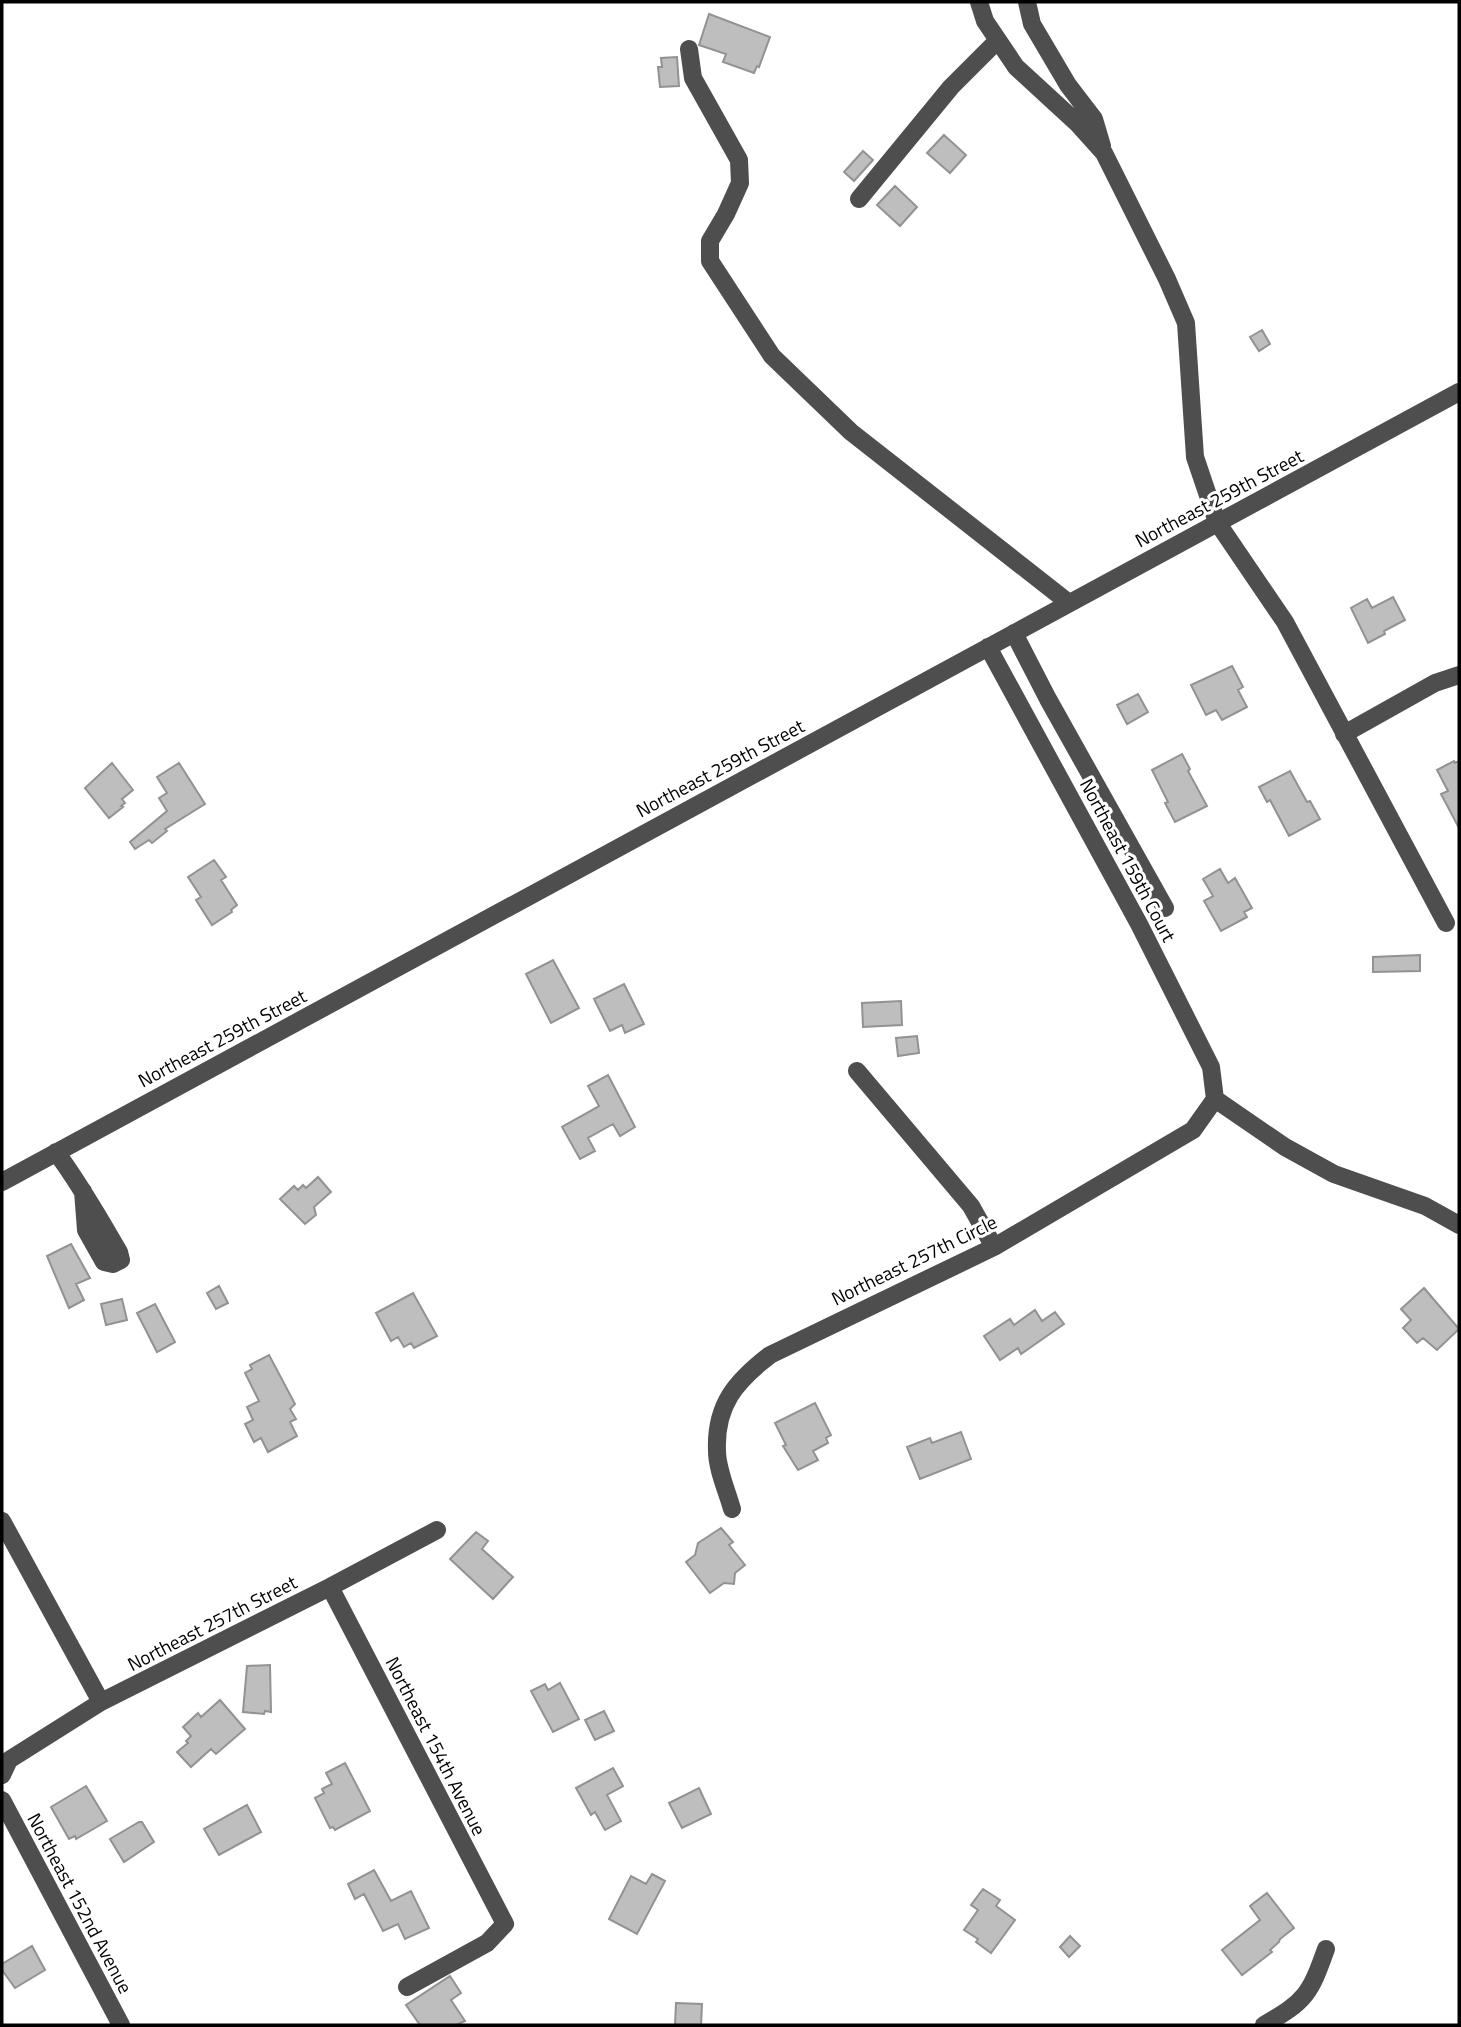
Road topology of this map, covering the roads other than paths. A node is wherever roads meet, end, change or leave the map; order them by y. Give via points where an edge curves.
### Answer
1 (979, 2) edge
2 (1027, 2) edge
3 (998, 40) junction
4 (688, 49) dead end
5 (1104, 153) junction
6 (859, 199) dead end
7 (1459, 392) edge
8 (1217, 522) junction
9 (1069, 603) junction
10 (1014, 633) junction
11 (988, 648) junction
12 (1459, 675) edge
13 (1344, 734) junction
14 (1165, 908) dead end
15 (1446, 923) dead end
16 (857, 1071) dead end
17 (1215, 1099) junction
18 (56, 1152) junction
19 (2, 1182) edge
20 (83, 1191) dead end
21 (1459, 1225) edge
22 (993, 1247) junction
23 (732, 1509) dead end
24 (2, 1521) edge
25 (437, 1530) dead end
26 (330, 1587) junction
27 (101, 1702) junction
28 (6, 1768) edge
29 (2, 1800) edge
30 (1325, 1949) dead end
31 (407, 1986) dead end
32 (121, 2025) edge
33 (1264, 2025) edge

1 - 3 street
2 - 5 street via 1032,24 1094,120
3 - 5 street via 1016,67
3 - 6 street via 951,87
4 - 9 street via 692,78 739,160 740,183 709,241 710,261 772,356 851,432
5 - 8 street via 1186,323 1195,457
7 - 8 street, Northeast 259th Street
8 - 9 street, Northeast 259th Street
8 - 13 street via 1285,622
9 - 10 street, Northeast 259th Street
10 - 11 street, Northeast 259th Street
10 - 14 street
11 - 17 street, Northeast 159th Court via 1139,924 1211,1067
11 - 18 street, Northeast 259th Street
12 - 13 street via 1435,683
13 - 15 street
16 - 22 street via 971,1206
17 - 21 street via 1334,1174 1425,1206
17 - 22 street, Northeast 257th Circle via 1193,1130
18 - 19 street, Northeast 259th Street
18 - 20 street
22 - 23 street, Northeast 257th Circle via 781,1349 744,1375 721,1412 717,1452
24 - 27 street
25 - 26 street, Northeast 257th Street
26 - 27 street, Northeast 257th Street
26 - 31 street, Northeast 154th Avenue via 505,1924 487,1943
27 - 28 street, Northeast 257th Street
29 - 32 street, Northeast 152nd Avenue
30 - 33 street via 1313,1984 1294,2008

